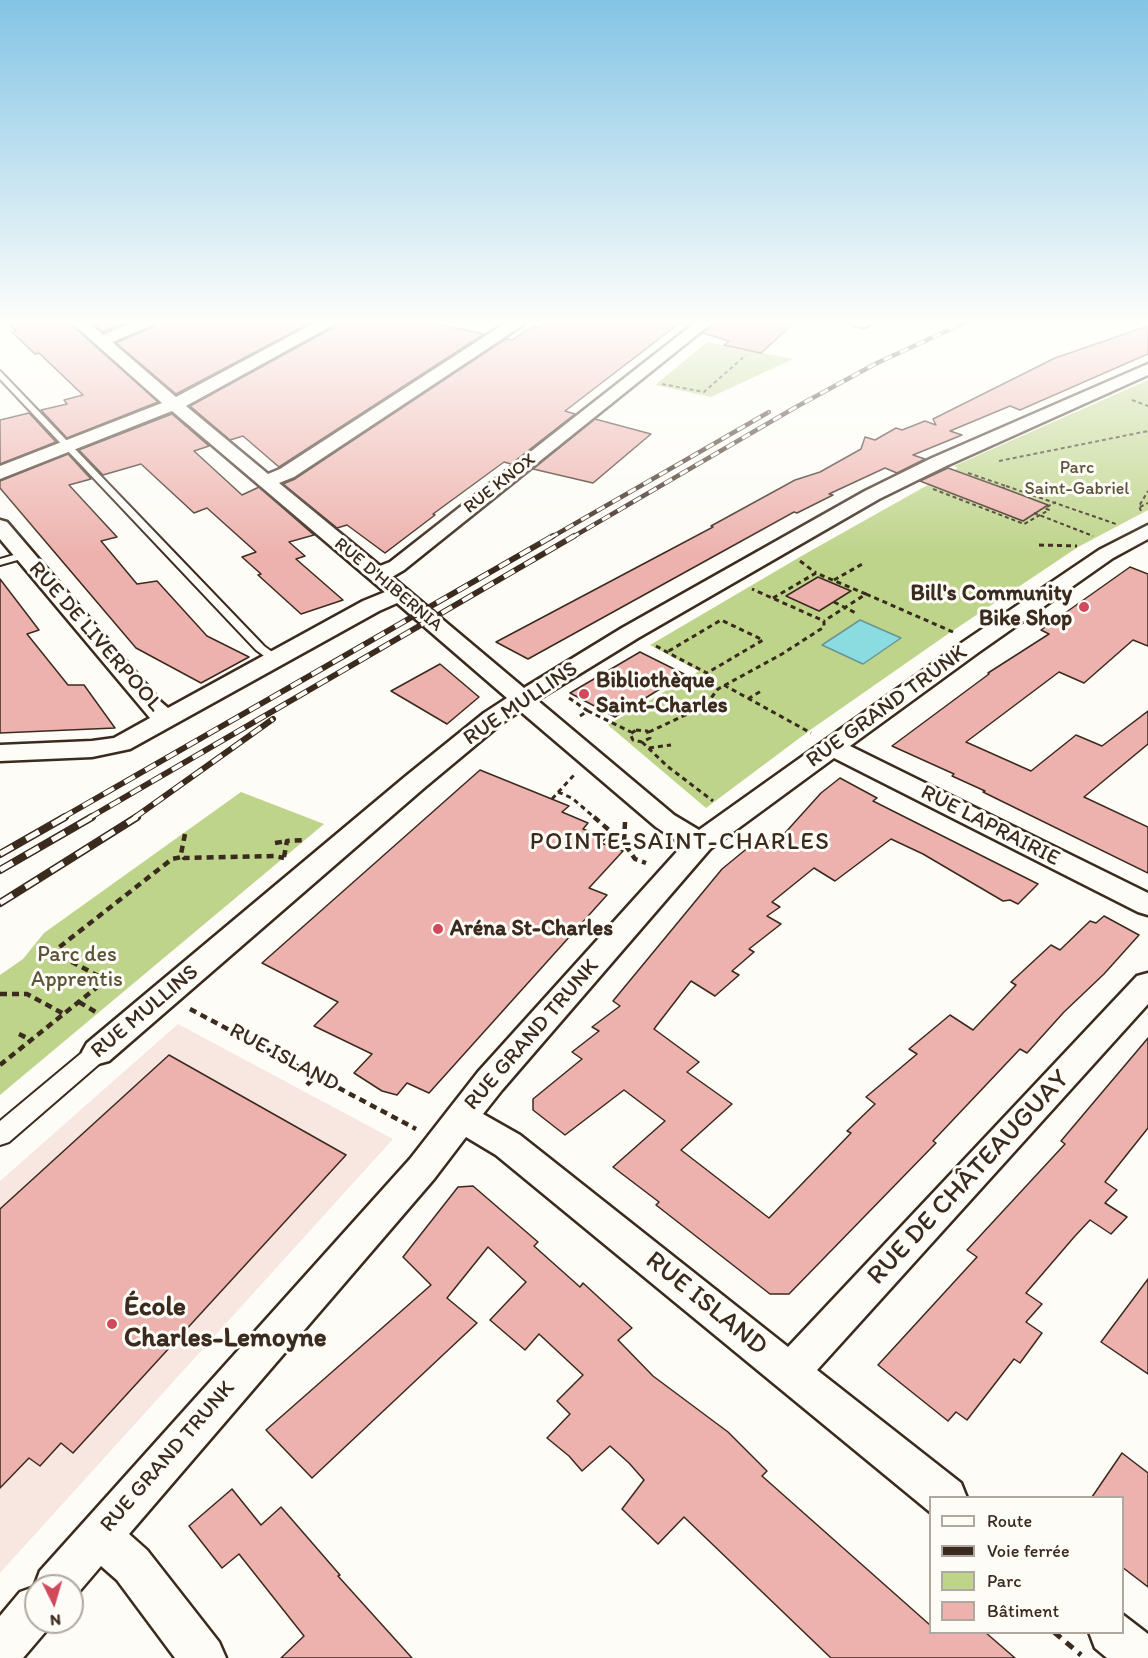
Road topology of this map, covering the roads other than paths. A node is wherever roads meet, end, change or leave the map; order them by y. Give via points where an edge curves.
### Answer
1 (24, 399) edge
2 (169, 399) edge
3 (186, 399) edge
4 (400, 399) edge
5 (607, 399) edge
6 (1080, 399) edge
7 (174, 404) junction
8 (69, 446) junction
9 (0, 473) edge
10 (267, 481) junction
11 (1146, 522) edge
12 (0, 526) edge
13 (1114, 536) junction
14 (1148, 554) edge
15 (24, 555) junction
16 (0, 562) edge
17 (377, 576) junction
18 (399, 594) junction
19 (275, 659) junction
20 (522, 699) junction
21 (166, 719) junction
22 (822, 740) junction
23 (0, 753) edge
24 (700, 843) junction
25 (1148, 905) edge
26 (1148, 984) edge
27 (98, 1052) joint
28 (461, 1118) junction
29 (0, 1135) edge
30 (790, 1372) junction
31 (945, 1496) edge
32 (99, 1536) junction
33 (66, 1574) edge
34 (24, 1622) edge
35 (1113, 1634) edge
36 (0, 1650) edge
37 (203, 1658) edge
38 (1142, 1658) edge

1 - 8 lane
2 - 7 street, RUE D'HIBERNIA
3 - 7 street
4 - 10 street via 287,473
5 - 17 street, RUE KNOX via 397,566
6 - 20 street, RUE MULLINS via 872,495
7 - 8 street
7 - 10 street, RUE D'HIBERNIA
8 - 9 street
8 - 19 lane via 260,648
10 - 17 street, RUE D'HIBERNIA
11 - 13 street, RUE GRAND TRUNK
12 - 15 street, RUE DE LIVERPOOL
13 - 14 street
13 - 22 street, RUE GRAND TRUNK via 971,647
15 - 16 lane
15 - 21 street, RUE DE LIVERPOOL
17 - 18 street, RUE D'HIBERNIA
18 - 19 street
18 - 20 street, RUE D'HIBERNIA
19 - 21 street
20 - 24 street, RUE D'HIBERNIA via 665,821
20 - 27 street, RUE MULLINS via 415,782
21 - 23 street via 133,739 108,747
22 - 24 street, RUE GRAND TRUNK
22 - 25 street, RUE LAPRAIRIE
24 - 28 street, RUE GRAND TRUNK
26 - 30 street, RUE DE CHÂTEAUGUAY
27 - 29 street, RUE MULLINS
28 - 30 street, RUE ISLAND via 508,1145
28 - 32 street, RUE GRAND TRUNK via 422,1168
30 - 31 street, RUE ISLAND
32 - 33 street, RUE GRAND TRUNK
32 - 37 street via 132,1565
34 - 36 street
35 - 38 street

